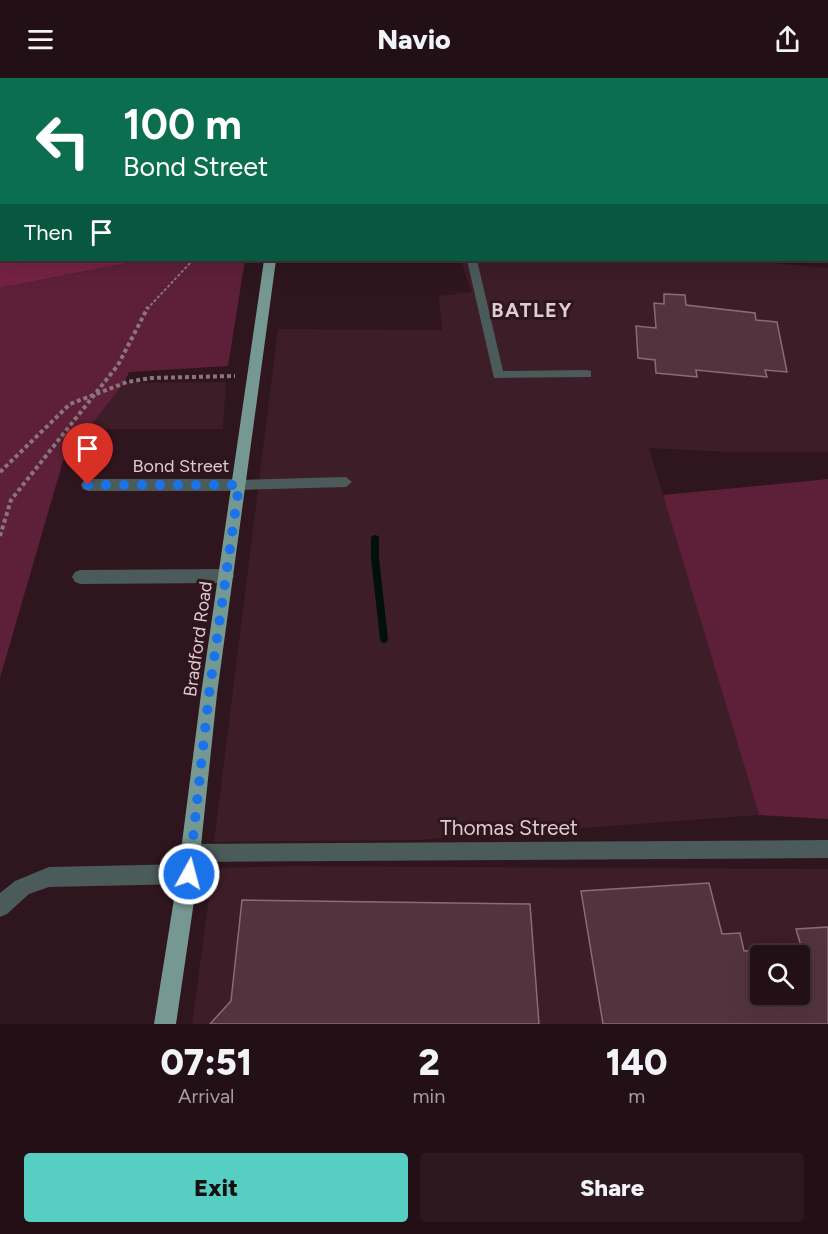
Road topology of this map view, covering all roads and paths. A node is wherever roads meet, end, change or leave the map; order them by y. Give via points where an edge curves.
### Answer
1 (192, 261) edge
2 (270, 261) edge
3 (471, 261) edge
4 (587, 374) dead end
5 (254, 377) junction
6 (90, 398) junction
7 (0, 471) edge
8 (346, 482) dead end
9 (88, 485) dead end
10 (239, 485) junction
11 (0, 536) edge
12 (226, 576) junction
13 (80, 577) dead end
14 (828, 849) edge
15 (191, 853) junction
16 (189, 874) junction
17 (0, 907) edge
18 (165, 1024) edge

1 - 6 path via 150,304 117,364
2 - 5 main road, Bradford Road
3 - 4 lane via 498,375
5 - 6 path via 151,378 127,382
5 - 10 main road, Bradford Road
6 - 7 path via 70,404
6 - 11 path via 11,500
8 - 10 lane
9 - 10 street, Bond Street
10 - 12 main road, Bradford Road
12 - 13 street
12 - 15 main road, Bradford Road
14 - 15 street, Thomas Street
15 - 16 main road, Bradford Road
16 - 17 street via 49,877 13,891
16 - 18 main road, Bradford Road

